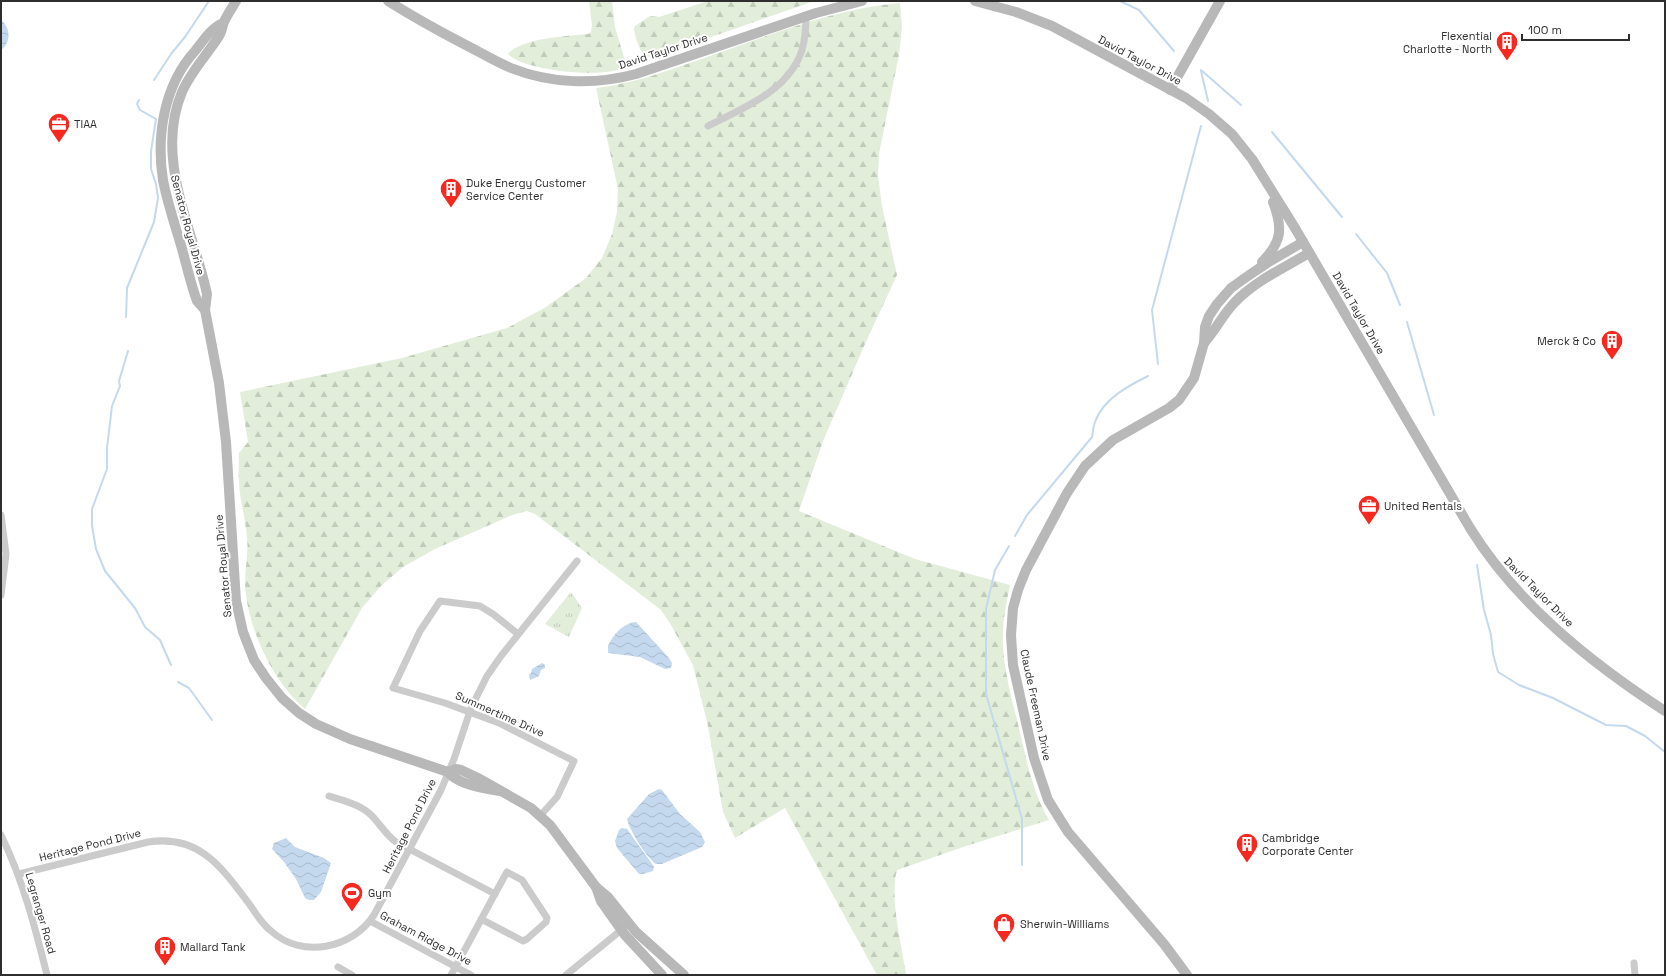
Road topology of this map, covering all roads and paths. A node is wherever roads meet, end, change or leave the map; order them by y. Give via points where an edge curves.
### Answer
1 (236, 1) edge
2 (388, 1) edge
3 (862, 1) edge
4 (975, 1) edge
5 (1220, 1) edge
6 (806, 16) junction
7 (223, 24) junction
8 (1170, 90) junction
9 (708, 126) dead end
10 (1265, 182) junction
11 (1303, 242) junction
12 (1309, 253) junction
13 (1245, 278) junction
14 (205, 310) junction
15 (1204, 344) junction
16 (1, 515) edge
17 (577, 561) dead end
18 (1, 595) edge
19 (518, 634) junction
20 (1665, 711) edge
21 (470, 712) junction
22 (448, 772) junction
23 (329, 796) dead end
24 (540, 816) junction
25 (1, 835) edge
26 (410, 849) junction
27 (19, 874) junction
28 (596, 887) junction
29 (495, 894) junction
30 (482, 919) junction
31 (370, 921) junction
32 (629, 923) junction
33 (621, 930) junction
34 (1634, 963) dead end
35 (338, 967) dead end
36 (456, 967) junction
37 (46, 975) edge
38 (352, 975) edge
39 (451, 975) edge
40 (471, 975) edge
41 (566, 975) edge
42 (662, 975) edge
43 (684, 975) edge
44 (1187, 975) edge
45 (1635, 975) edge

1 - 7 street, Senator Royal Drive
2 - 6 street, David Taylor Drive via 439,31 510,67 536,76 579,82 609,80 636,74
3 - 6 street, David Taylor Drive
4 - 8 street, David Taylor Drive via 1047,24
5 - 8 street
6 - 9 street via 801,52 776,88 764,97
7 - 14 street, Senator Royal Drive via 218,37 181,94 174,124 172,151 178,191 207,294
7 - 14 street, Senator Royal Drive via 211,31 177,76 168,97 161,142 161,164 166,192 196,301
8 - 10 street, David Taylor Drive via 1205,111 1227,129 1244,147
10 - 11 street, David Taylor Drive
10 - 13 street via 1278,216 1279,236 1270,254
11 - 12 street, David Taylor Drive
11 - 13 street, Claude Freeman Drive
12 - 15 street, Claude Freeman Drive via 1241,296 1229,308
12 - 20 street, David Taylor Drive via 1470,528 1495,565 1539,612 1589,657
13 - 15 street, Claude Freeman Drive via 1227,292 1212,310 1205,327
14 - 22 street, Senator Royal Drive via 219,383 226,442 236,601 243,632 254,660 282,698 316,724 350,739
15 - 44 street, Claude Freeman Drive via 1194,378 1179,400 1107,444 1076,478 1022,578 1013,608 1011,635 1015,674 1034,758 1052,807 1068,832
16 - 18 street via 6,554
17 - 19 street, Heritage Pond Drive
19 - 21 street, Heritage Pond Drive via 487,676
19 - 21 street, Summertime Drive via 488,610 476,605 440,601 428,619 408,654 393,688
21 - 22 street, Heritage Pond Drive
21 - 24 street, Summertime Drive via 499,723 574,761 557,797
22 - 24 street, Senator Royal Drive via 458,780 500,791
22 - 26 street, Heritage Pond Drive
23 - 26 street via 364,809 390,838
24 - 28 street, Senator Royal Drive via 556,831
25 - 27 street, Legranger Road
26 - 29 street
26 - 31 street, Heritage Pond Drive
27 - 31 street, Heritage Pond Drive via 148,842 172,841 195,848 216,862 266,926 277,936 290,942 306,947 331,946 353,936
27 - 37 street, Legranger Road
28 - 32 street via 608,897
28 - 33 street via 601,901
29 - 30 street
29 - 30 street via 507,872 515,875 524,882 547,916 547,920 523,941
30 - 36 street
31 - 36 street, Graham Ridge Drive
32 - 33 street
32 - 43 street
33 - 41 street
33 - 42 street
34 - 45 street
35 - 38 street
36 - 39 street
36 - 40 street, Graham Ridge Drive

